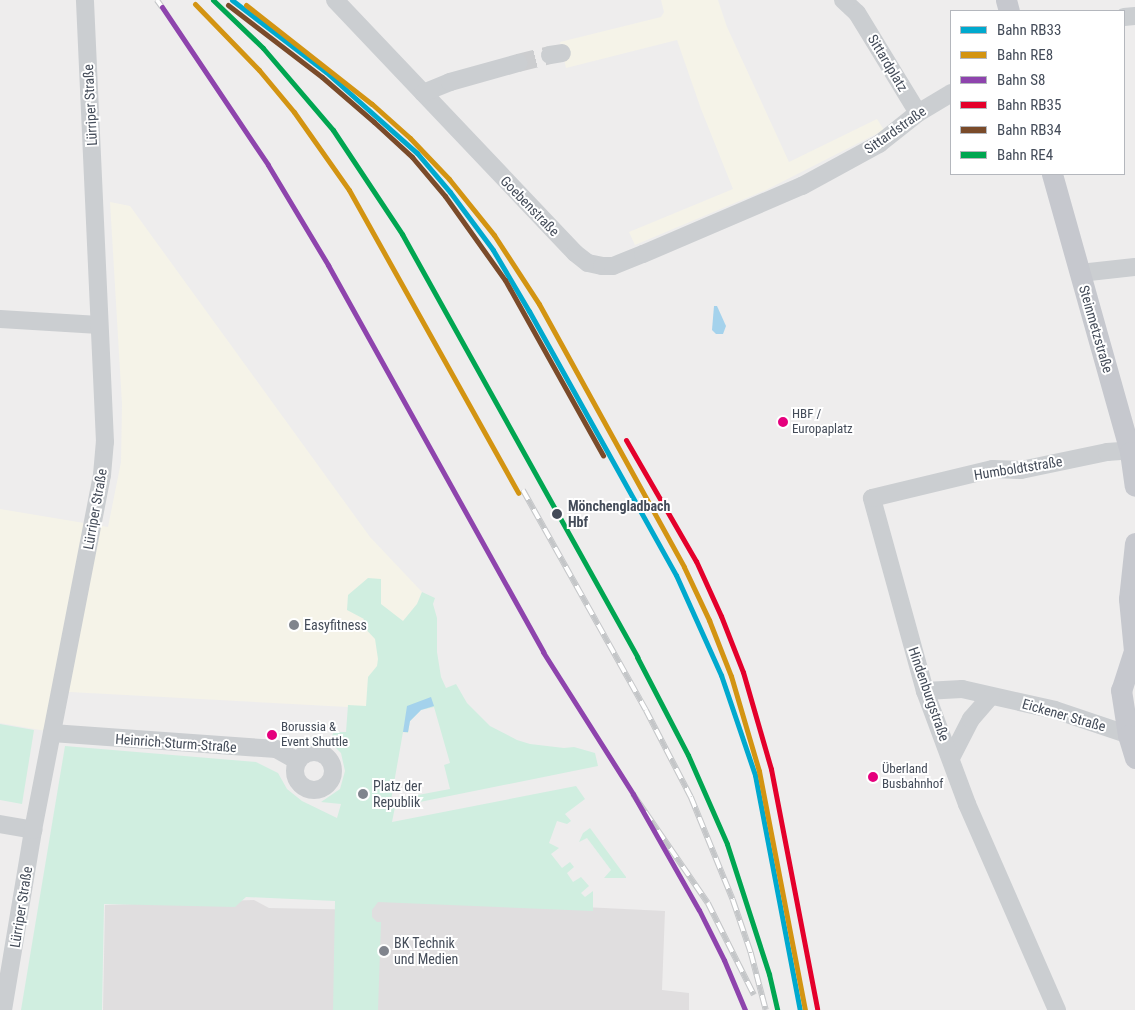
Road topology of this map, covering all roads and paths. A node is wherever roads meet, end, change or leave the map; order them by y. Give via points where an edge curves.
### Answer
1 (85, 0) edge
2 (335, 0) edge
3 (843, 0) edge
4 (863, 6) edge
5 (518, 63) tunnel mouth
6 (423, 93) junction
7 (950, 94) edge
8 (918, 113) junction
9 (1052, 175) edge
10 (812, 181) joint
11 (1135, 267) edge
12 (1080, 273) junction
13 (0, 319) edge
14 (100, 325) junction
15 (1132, 451) edge
16 (1135, 486) edge
17 (872, 498) joint
18 (1135, 543) edge
19 (1134, 657) edge
20 (925, 691) junction
21 (991, 696) junction
22 (52, 733) junction
23 (1131, 736) edge
24 (951, 758) junction
25 (1135, 758) edge
26 (298, 761) dead end
27 (0, 824) edge
28 (33, 830) junction
29 (1051, 993) junction
30 (3, 1010) edge
31 (1057, 1010) edge
32 (1067, 1010) edge

1 - 14 street, Lürriper Straße
2 - 6 street, Goebenstraße
3 - 4 street, Sittardplatz
4 - 8 street, Sittardplatz
5 - 6 street
6 - 10 street, Goebenstraße via 557,234 588,262 602,266 613,266
7 - 8 street, Sittardstraße
8 - 10 street, Sittardstraße via 879,144
9 - 12 main road, Steinmetzstraße
11 - 12 street
12 - 15 main road, Steinmetzstraße
13 - 14 street
14 - 22 street, Lürriper Straße via 105,442 102,475
15 - 16 main road, Steinmetzstraße
15 - 17 street, Humboldtstraße via 1107,452 1021,470 993,469
17 - 20 street, Hindenburgstraße
18 - 19 main road via 1129,599
19 - 23 main road via 1122,690
20 - 21 street, Eickener Straße via 962,689
20 - 24 street, Hindenburgstraße
21 - 23 street, Eickener Straße via 1055,710
21 - 24 street via 971,719
22 - 26 street, Heinrich-Sturm-Straße via 276,749
22 - 28 street, Lürriper Straße
23 - 25 main road
24 - 29 street, Hindenburgstraße via 967,804
27 - 28 street
28 - 30 street, Lürriper Straße
29 - 31 street, Hindenburgstraße
29 - 32 street, Hindenburgstraße

